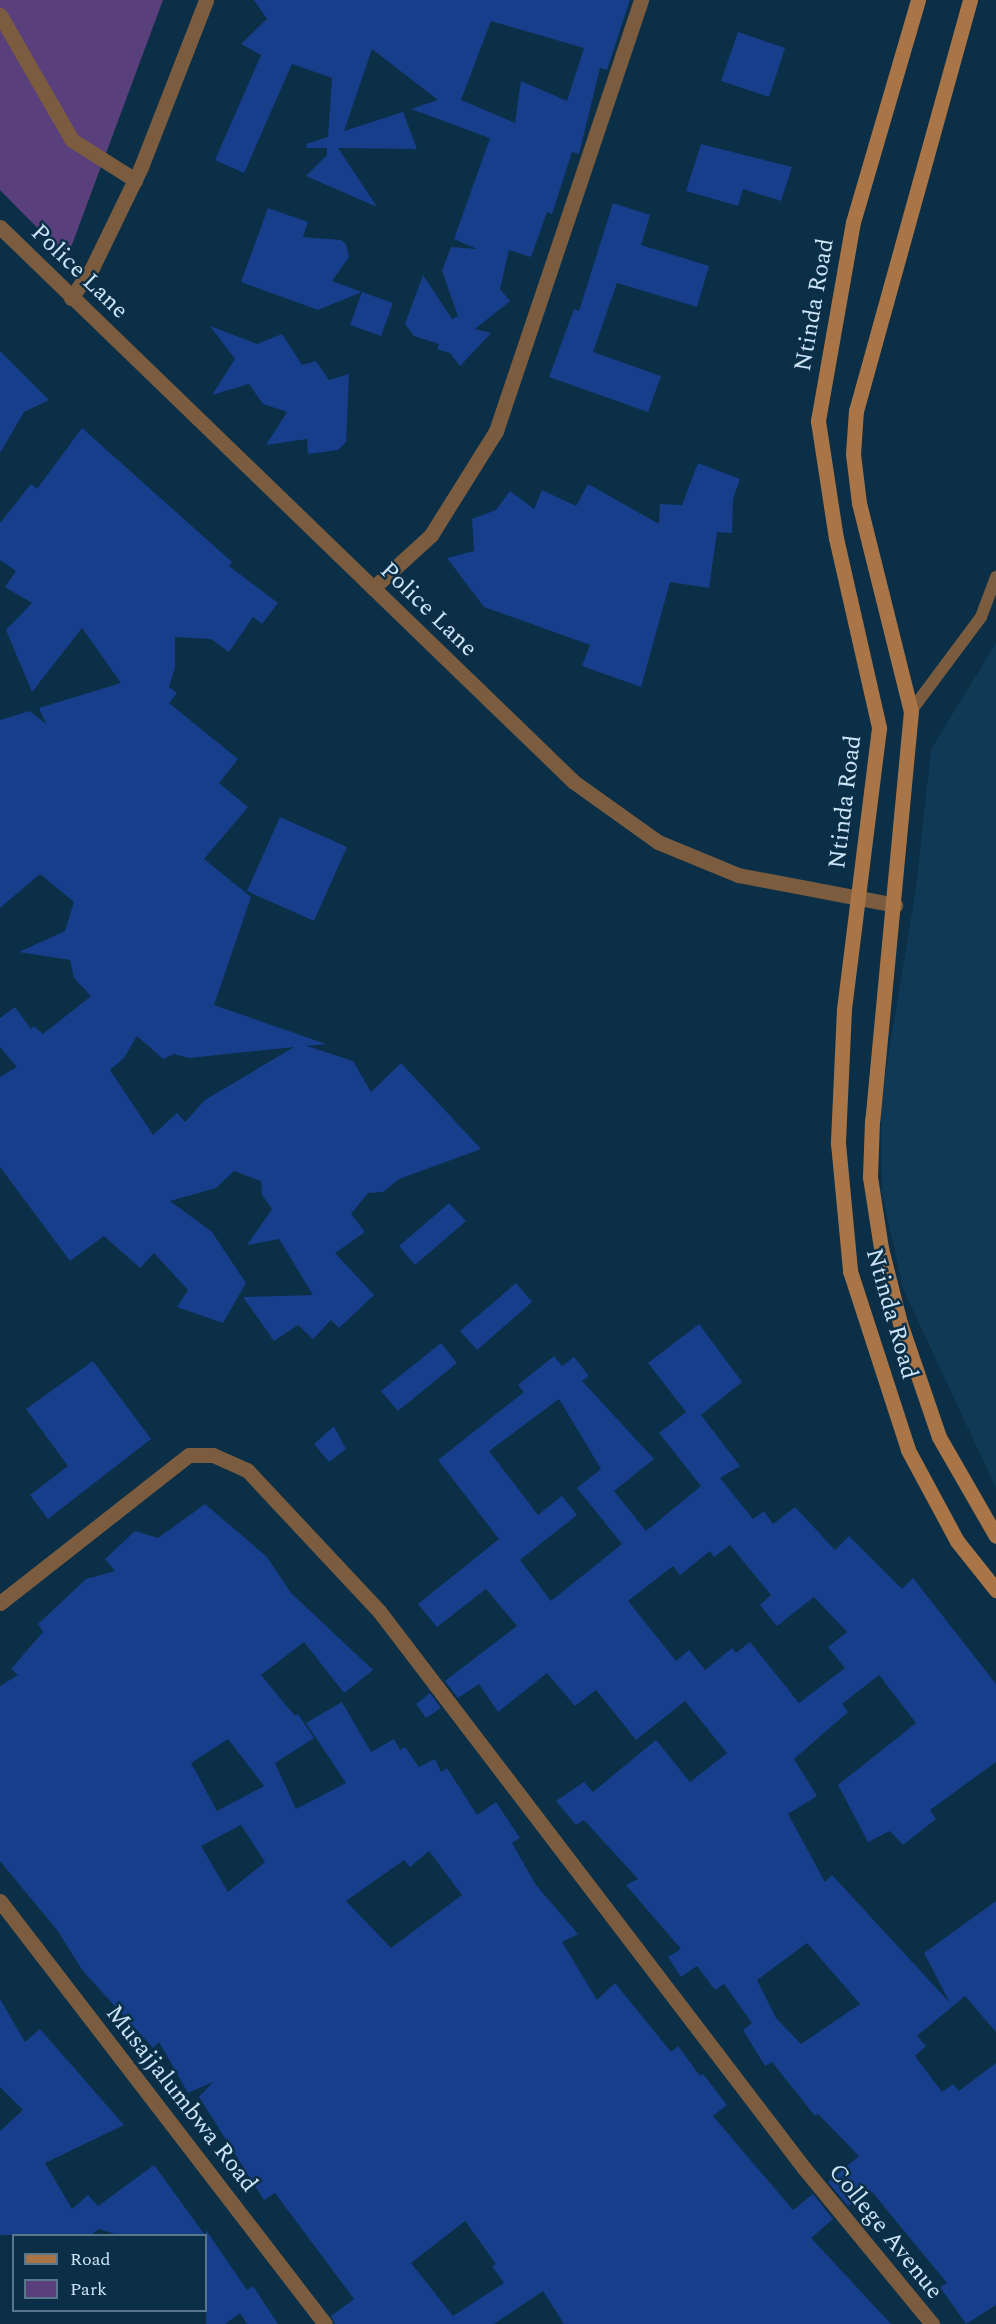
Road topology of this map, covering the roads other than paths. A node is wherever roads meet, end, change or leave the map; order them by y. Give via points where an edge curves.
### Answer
1 (206, 0) edge
2 (642, 0) edge
3 (918, 0) edge
4 (970, 0) edge
5 (0, 15) edge
6 (135, 180) junction
7 (0, 227) edge
8 (71, 298) junction
9 (996, 577) edge
10 (373, 588) junction
11 (911, 711) junction
12 (857, 898) junction
13 (895, 905) junction
14 (996, 1536) edge
15 (996, 1590) edge
16 (0, 1603) edge
17 (0, 1901) edge
18 (325, 2324) edge
19 (932, 2324) edge

1 - 6 street
2 - 10 street via 495,431 431,536
3 - 12 main road, Ntinda Road via 853,222 818,421 836,538 879,728
4 - 11 main road, Ntinda Road via 856,410 853,454 859,503
5 - 6 street via 72,141
6 - 8 street via 92,268
7 - 8 street, Police Lane
8 - 10 street, Police Lane
9 - 11 lane via 981,617
10 - 12 street, Police Lane via 574,782 658,842 738,875
11 - 13 main road, Ntinda Road
12 - 13 street, Police Lane
12 - 15 main road, Ntinda Road via 844,1009 838,1143 850,1271 908,1450 957,1541
13 - 14 main road, Ntinda Road via 884,985 870,1177 900,1323 939,1437
16 - 19 street, College Avenue via 189,1455 213,1455 247,1470 379,1611 804,2168
17 - 18 street, Musajjalumbwa Road

